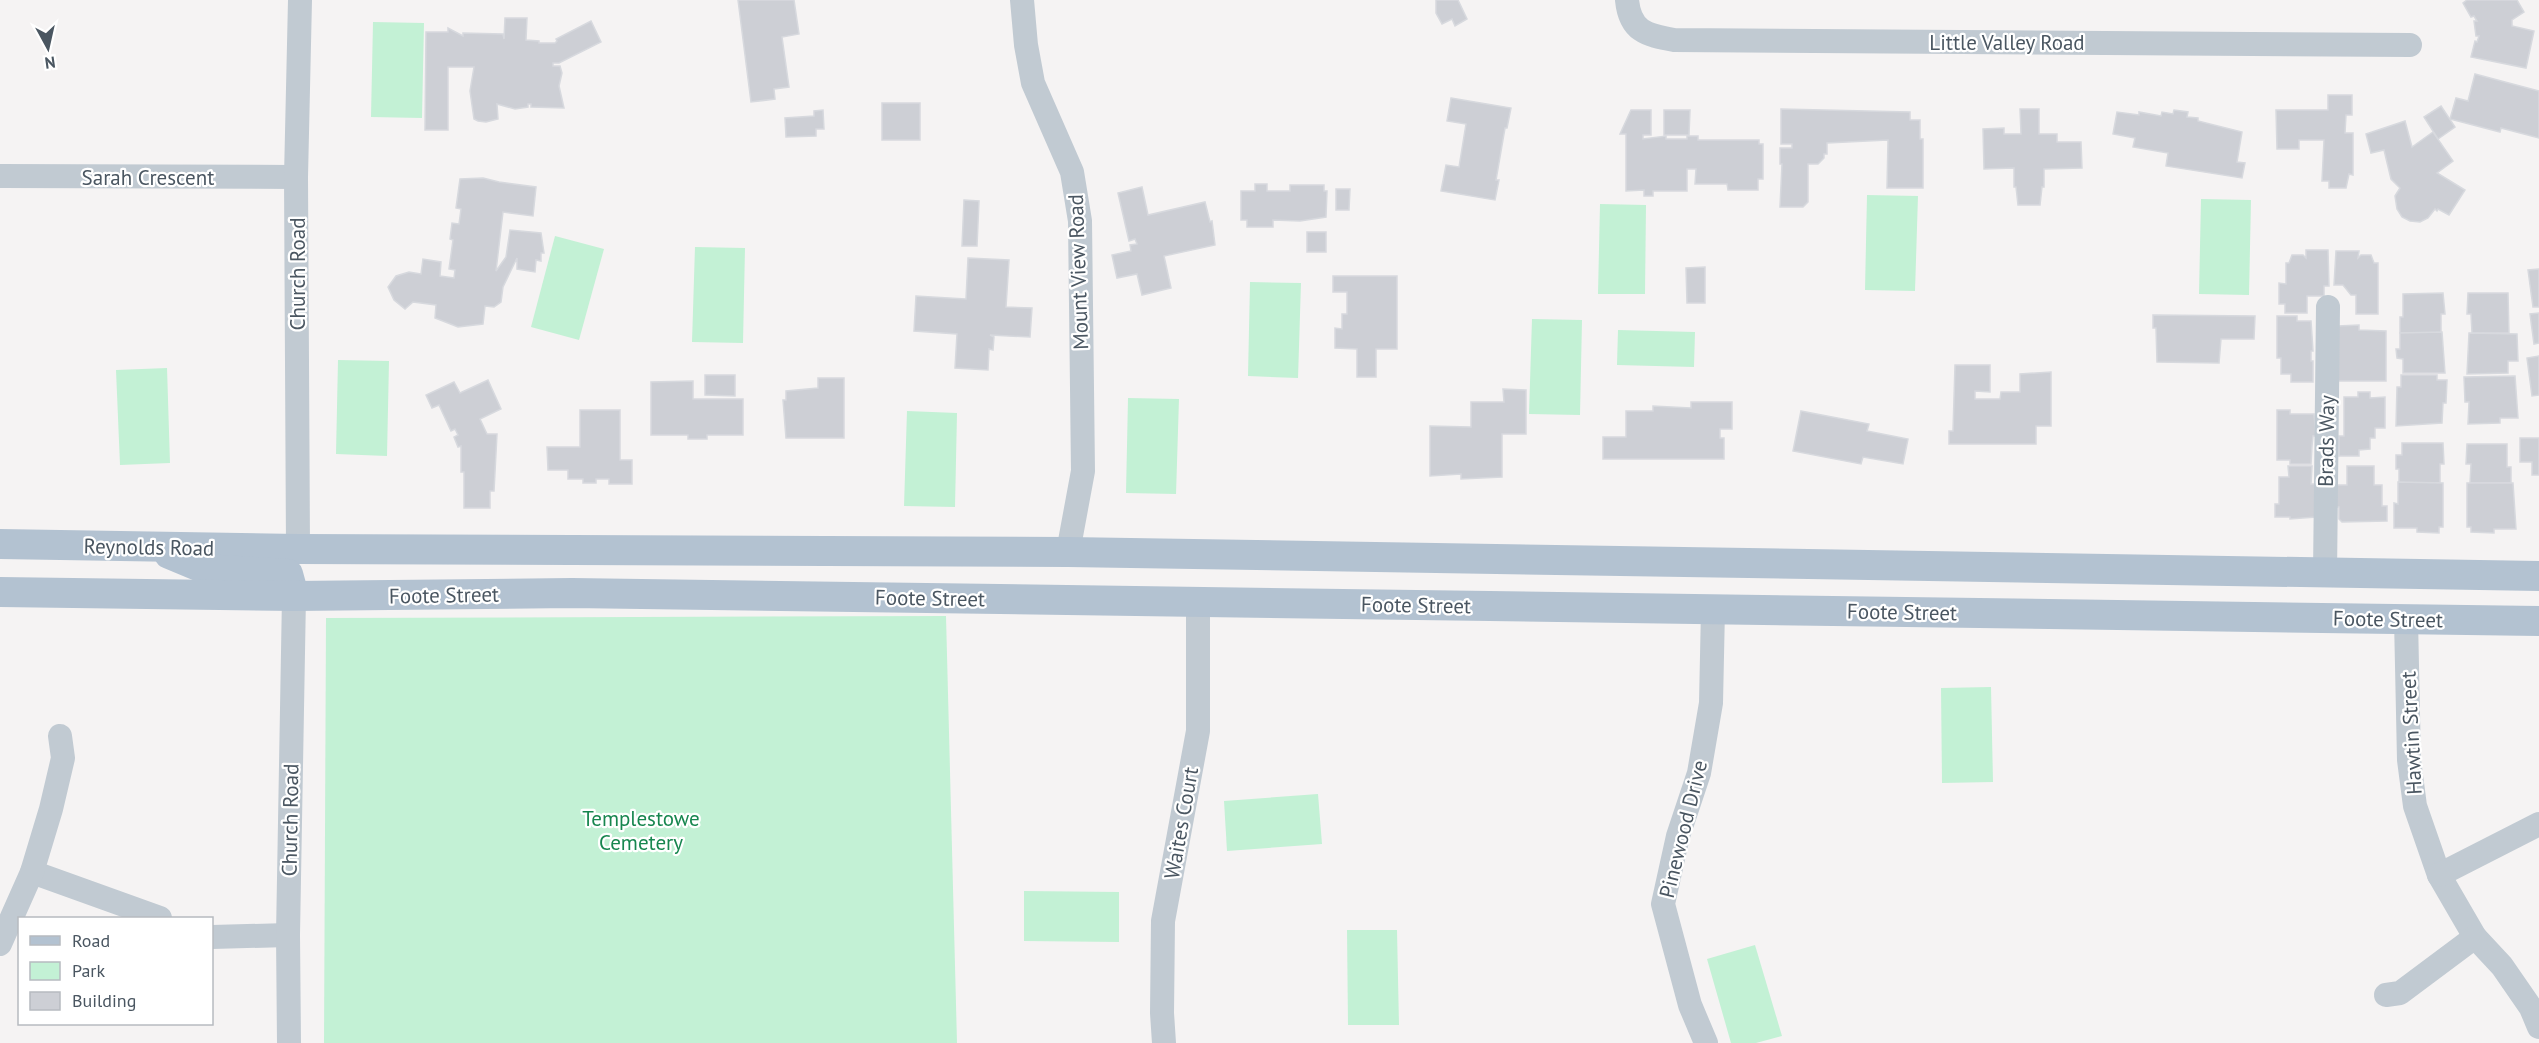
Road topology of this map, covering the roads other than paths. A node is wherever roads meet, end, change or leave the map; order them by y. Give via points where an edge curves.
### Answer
1 (300, 0) edge
2 (1022, 0) edge
3 (1627, 0) edge
4 (2409, 45) dead end
5 (0, 176) edge
6 (296, 177) junction
7 (2328, 307) dead end
8 (0, 544) edge
9 (40, 545) junction
10 (152, 547) junction
11 (298, 549) junction
12 (1068, 552) junction
13 (1422, 558) junction
14 (2325, 574) junction
15 (2407, 576) junction
16 (2539, 576) edge
17 (0, 592) edge
18 (40, 593) junction
19 (294, 596) junction
20 (1198, 602) junction
21 (1422, 605) junction
22 (1713, 609) junction
23 (2406, 619) junction
24 (2539, 621) edge
25 (60, 736) dead end
26 (2539, 824) edge
27 (32, 872) junction
28 (2439, 875) junction
29 (157, 917) edge
30 (288, 935) junction
31 (213, 937) edge
32 (2475, 937) junction
33 (0, 944) edge
34 (2386, 995) dead end
35 (2539, 1027) edge
36 (289, 1043) edge
37 (1164, 1043) edge
38 (1706, 1043) edge

1 - 6 street, Church Road
2 - 12 street, Mount View Road via 1033,83 1072,172 1080,221 1083,471
3 - 4 street, Little Valley Road via 1636,27 1674,40
5 - 6 street, Sarah Crescent
6 - 11 street, Church Road
7 - 14 street, Brads Way
8 - 9 main road, Reynolds Road
9 - 10 main road, Reynolds Road
9 - 18 main road
10 - 11 main road, Reynolds Road
10 - 19 main road via 205,569 288,574
11 - 12 main road, Foote Street
12 - 13 main road, Foote Street
13 - 14 main road, Foote Street
13 - 21 main road
14 - 15 main road, Foote Street
15 - 16 main road, Foote Street
15 - 23 main road
17 - 18 main road
18 - 19 main road
19 - 20 main road, Foote Street via 572,593
19 - 30 street, Church Road
20 - 21 main road, Foote Street
20 - 37 street, Waites Court via 1198,731 1163,921
21 - 22 main road, Foote Street
22 - 23 main road, Foote Street
22 - 38 street, Pinewood Drive via 1711,703 1699,772 1678,836 1663,904 1690,1005
23 - 24 main road, Foote Street
23 - 28 street, Hawtin Street via 2409,760 2415,806
25 - 27 street via 63,758
26 - 28 street
27 - 29 street
27 - 33 street
28 - 32 street, Hawtin Street
30 - 31 street
30 - 36 street, Church Road
32 - 34 street via 2400,993
32 - 35 street, Hawtin Street via 2502,966 2531,1008

